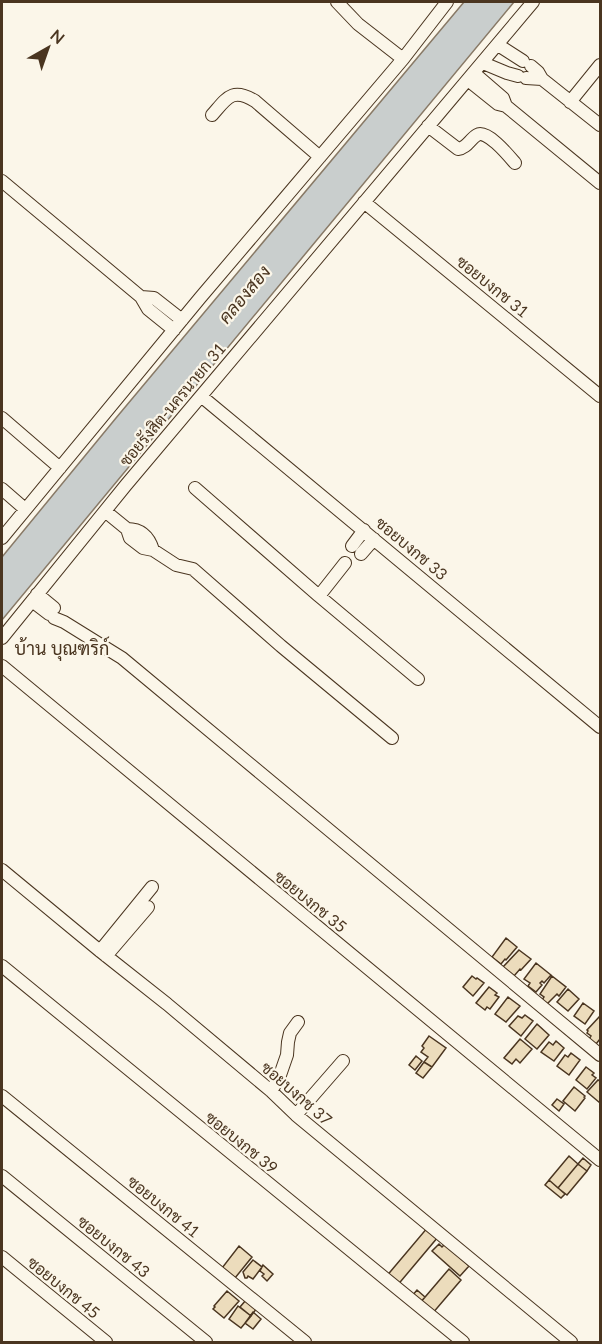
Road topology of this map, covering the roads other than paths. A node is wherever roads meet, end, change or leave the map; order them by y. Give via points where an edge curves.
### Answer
1 (337, 2) edge
2 (447, 2) edge
3 (533, 2) edge
4 (498, 45) junction
5 (403, 59) junction
6 (483, 63) junction
7 (600, 65) edge
8 (522, 69) junction
9 (471, 76) junction
10 (570, 102) junction
11 (212, 115) dead end
12 (600, 125) edge
13 (428, 126) junction
14 (320, 158) junction
15 (515, 163) dead end
16 (2, 181) edge
17 (600, 183) edge
18 (364, 202) junction
19 (178, 325) junction
20 (201, 396) junction
21 (600, 396) edge
22 (2, 418) edge
23 (60, 468) junction
24 (195, 488) dead end
25 (2, 489) edge
26 (25, 509) junction
27 (105, 511) junction
28 (364, 530) junction
29 (2, 538) edge
30 (374, 539) junction
31 (352, 556) junction
32 (319, 596) junction
33 (34, 597) junction
34 (2, 638) edge
35 (2, 666) edge
36 (418, 679) dead end
37 (600, 727) edge
38 (393, 738) dead end
39 (2, 870) edge
40 (152, 887) dead end
41 (148, 907) dead end
42 (103, 954) junction
43 (2, 966) edge
44 (298, 1022) dead end
45 (600, 1055) edge
46 (343, 1061) dead end
47 (271, 1091) junction
48 (2, 1096) edge
49 (296, 1115) junction
50 (600, 1160) edge
51 (2, 1176) edge
52 (2, 1257) edge
53 (106, 1342) edge
54 (206, 1342) edge
55 (305, 1342) edge
56 (462, 1342) edge
57 (571, 1342) edge

1 - 5 street
2 - 5 street
3 - 4 street, ซอยรังสิต-นครนายก 31
4 - 6 street, ซอยรังสิต-นครนายก 31
4 - 8 street
5 - 14 street
6 - 8 street
6 - 9 street, ซอยรังสิต-นครนายก 31
7 - 10 street
8 - 10 street via 538,72
9 - 13 street, ซอยรังสิต-นครนายก 31
9 - 17 street via 504,98 506,106
10 - 12 street
11 - 14 street via 231,94 246,96
13 - 15 street via 458,149 483,133
13 - 18 street, ซอยรังสิต-นครนายก 31
14 - 19 street
16 - 19 street via 141,297 147,309
18 - 20 street, ซอยรังสิต-นครนายก 31
18 - 21 street, ซอยบงกช 31
19 - 23 street
20 - 27 street, ซอยรังสิต-นครนายก 31
20 - 28 street, ซอยบงกช 33
22 - 23 street
23 - 26 street
24 - 32 street
25 - 26 street
26 - 29 street
27 - 33 street, ซอยรังสิต-นครนายก 31
27 - 38 street via 143,548 193,570
28 - 30 street, ซอยบงกช 33
28 - 31 street
30 - 31 street
30 - 37 street, ซอยบงกช 33
31 - 32 street
32 - 36 street
33 - 34 street, ซอยรังสิต-นครนายก 31
33 - 45 street via 122,658
35 - 50 street, ซอยบงกช 35
39 - 42 street, ซอยบงกช 37
40 - 42 street
41 - 42 street
42 - 47 street, ซอยบงกช 37
43 - 56 street, ซอยบงกช 39
44 - 47 street
46 - 49 street
47 - 49 street, ซอยบงกช 37
48 - 55 street, ซอยบงกช 41
49 - 57 street, ซอยบงกช 37
51 - 54 street, ซอยบงกช 43
52 - 53 street, ซอยบงกช 45

